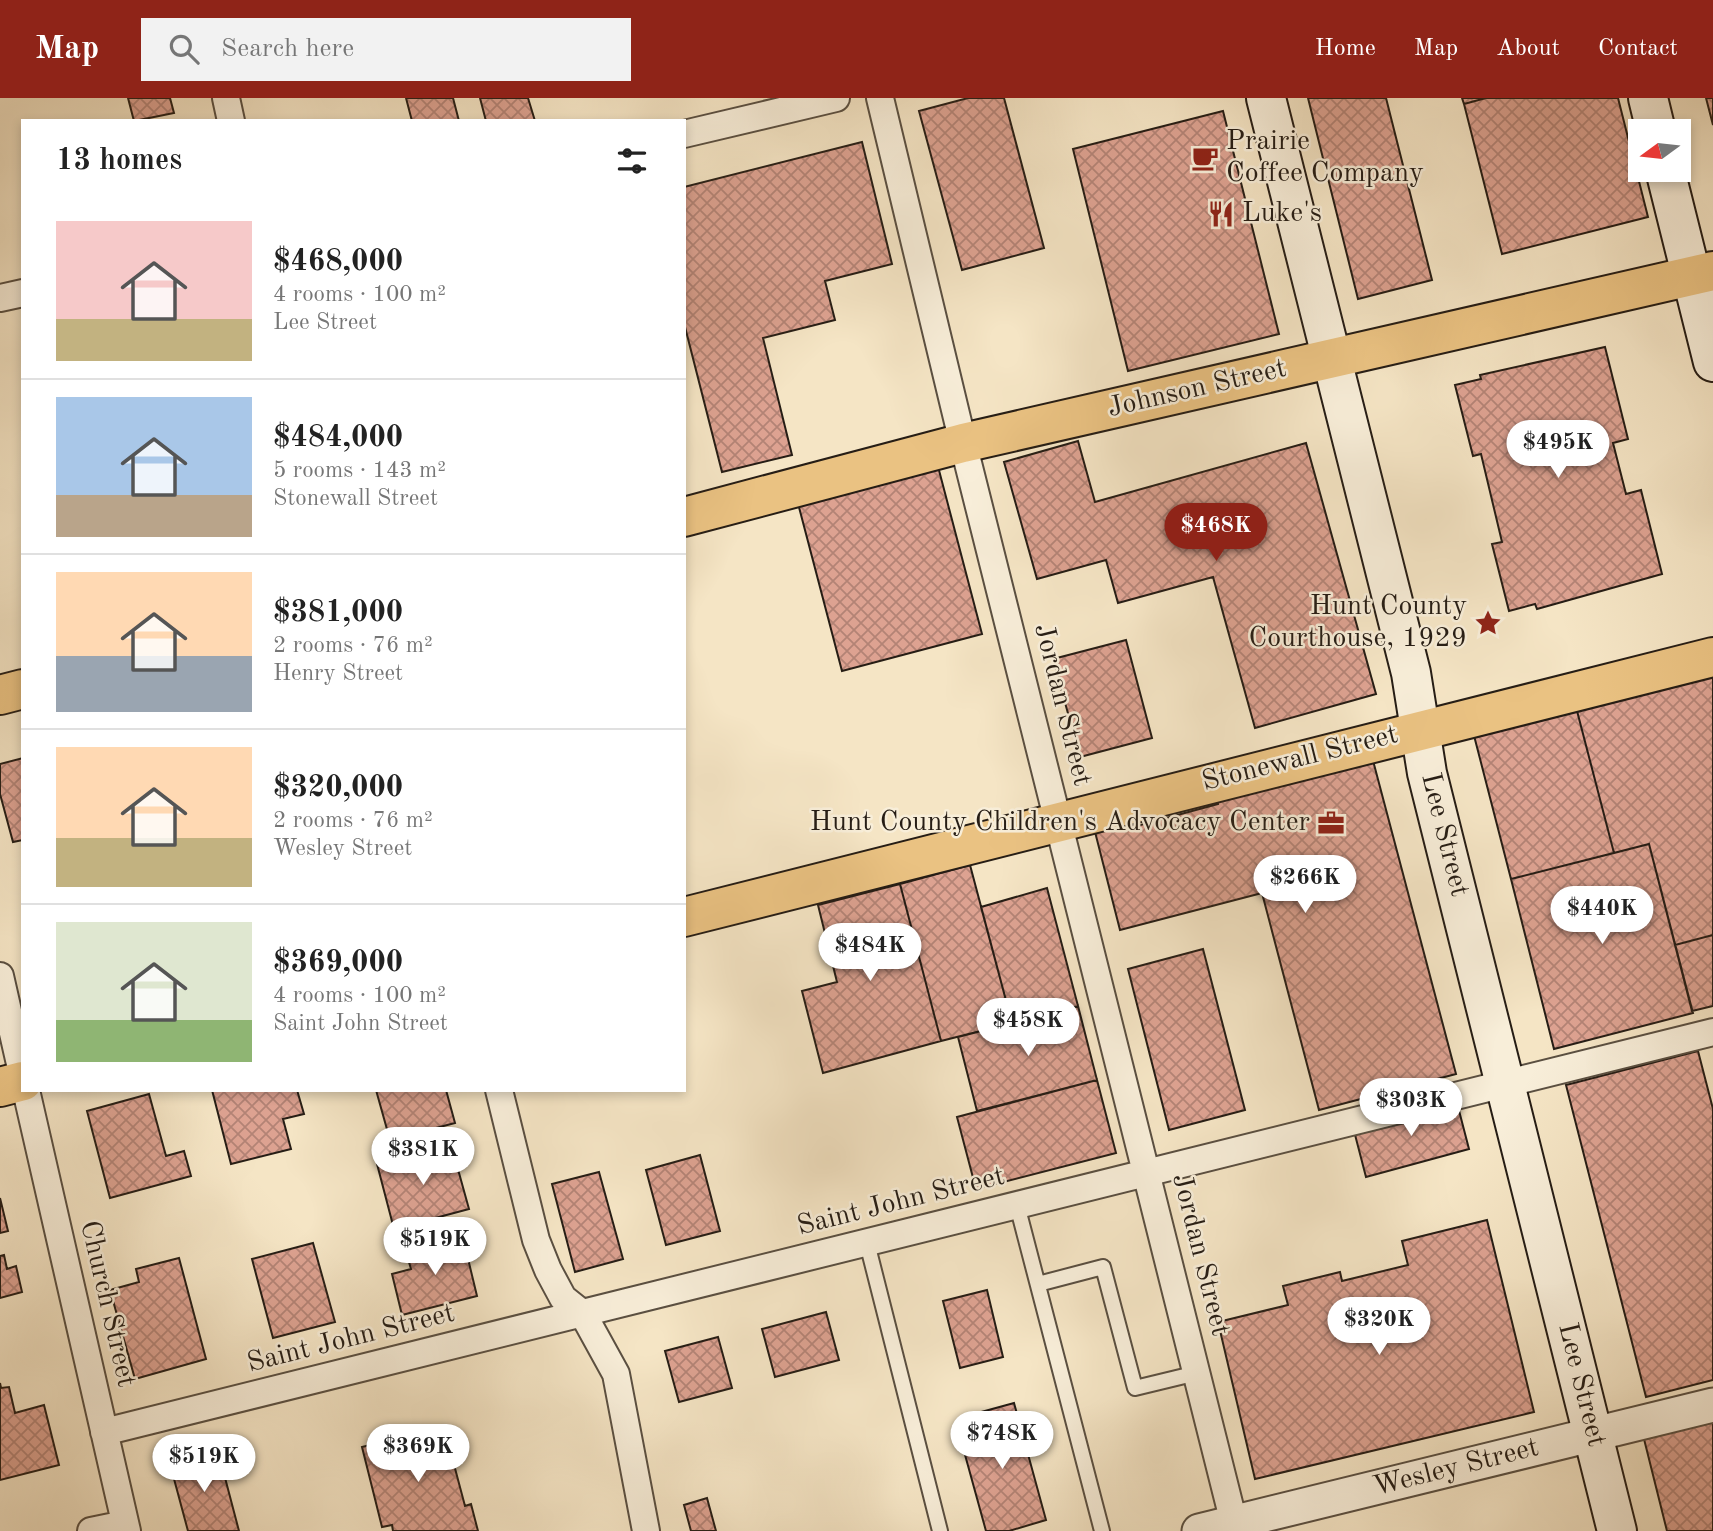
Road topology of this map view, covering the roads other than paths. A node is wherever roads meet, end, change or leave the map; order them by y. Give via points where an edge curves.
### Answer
1 (226, 98) edge
2 (836, 98) edge
3 (880, 98) edge
4 (1266, 98) edge
5 (1648, 98) edge
6 (231, 119) edge
7 (1653, 119) edge
8 (686, 134) edge
9 (1669, 182) edge
10 (1702, 273) edge
11 (21, 294) edge
12 (0, 299) edge
13 (1331, 358) junction
14 (1713, 362) edge
15 (963, 443) junction
16 (686, 516) edge
17 (1713, 657) edge
18 (21, 690) edge
19 (0, 695) edge
20 (1421, 728) junction
21 (1059, 820) junction
22 (686, 916) edge
23 (0, 976) edge
24 (1713, 1032) edge
25 (21, 1070) edge
26 (21, 1080) edge
27 (1506, 1084) junction
28 (0, 1087) edge
29 (26, 1092) edge
30 (499, 1092) edge
31 (1147, 1173) junction
32 (1017, 1205) junction
33 (867, 1243) junction
34 (1038, 1284) junction
35 (583, 1314) junction
36 (1197, 1373) junction
37 (1713, 1405) edge
38 (104, 1433) junction
39 (1594, 1434) junction
40 (126, 1527) edge
41 (1235, 1527) edge
42 (90, 1531) edge
43 (646, 1531) edge
44 (940, 1531) edge
45 (1102, 1531) edge
46 (1199, 1531) edge
47 (1617, 1531) edge

1 - 6 street
2 - 8 street
3 - 15 street, Jordan Street
4 - 13 main road, Lee Street
5 - 7 main road
9 - 10 main road
10 - 13 main road, Johnson Street
10 - 14 main road
11 - 12 street
13 - 15 main road, Johnson Street
13 - 20 main road, Lee Street
15 - 16 main road, Johnson Street
15 - 21 street, Jordan Street
17 - 20 main road, Stonewall Street
18 - 19 main road
20 - 21 main road, Stonewall Street
20 - 27 main road, Lee Street via 1427,773
21 - 22 main road, Stonewall Street
21 - 31 street, Jordan Street
23 - 25 street
24 - 27 street, Saint John Street
26 - 28 main road
27 - 31 street, Saint John Street
27 - 39 main road, Lee Street
29 - 38 street, Church Street
30 - 35 street via 536,1240 563,1298
31 - 32 street, Saint John Street
31 - 36 street, Jordan Street
32 - 33 street, Saint John Street
32 - 34 lane
33 - 35 street, Saint John Street
33 - 44 lane
34 - 36 lane via 1103,1267 1135,1388
34 - 45 lane
35 - 38 street, Saint John Street
35 - 43 street via 616,1374
36 - 41 street, Jordan Street
37 - 39 street, Wesley Street
38 - 40 street, Church Street
39 - 41 street, Wesley Street
39 - 47 main road, Lee Street
40 - 42 street
41 - 46 street, Wesley Street

